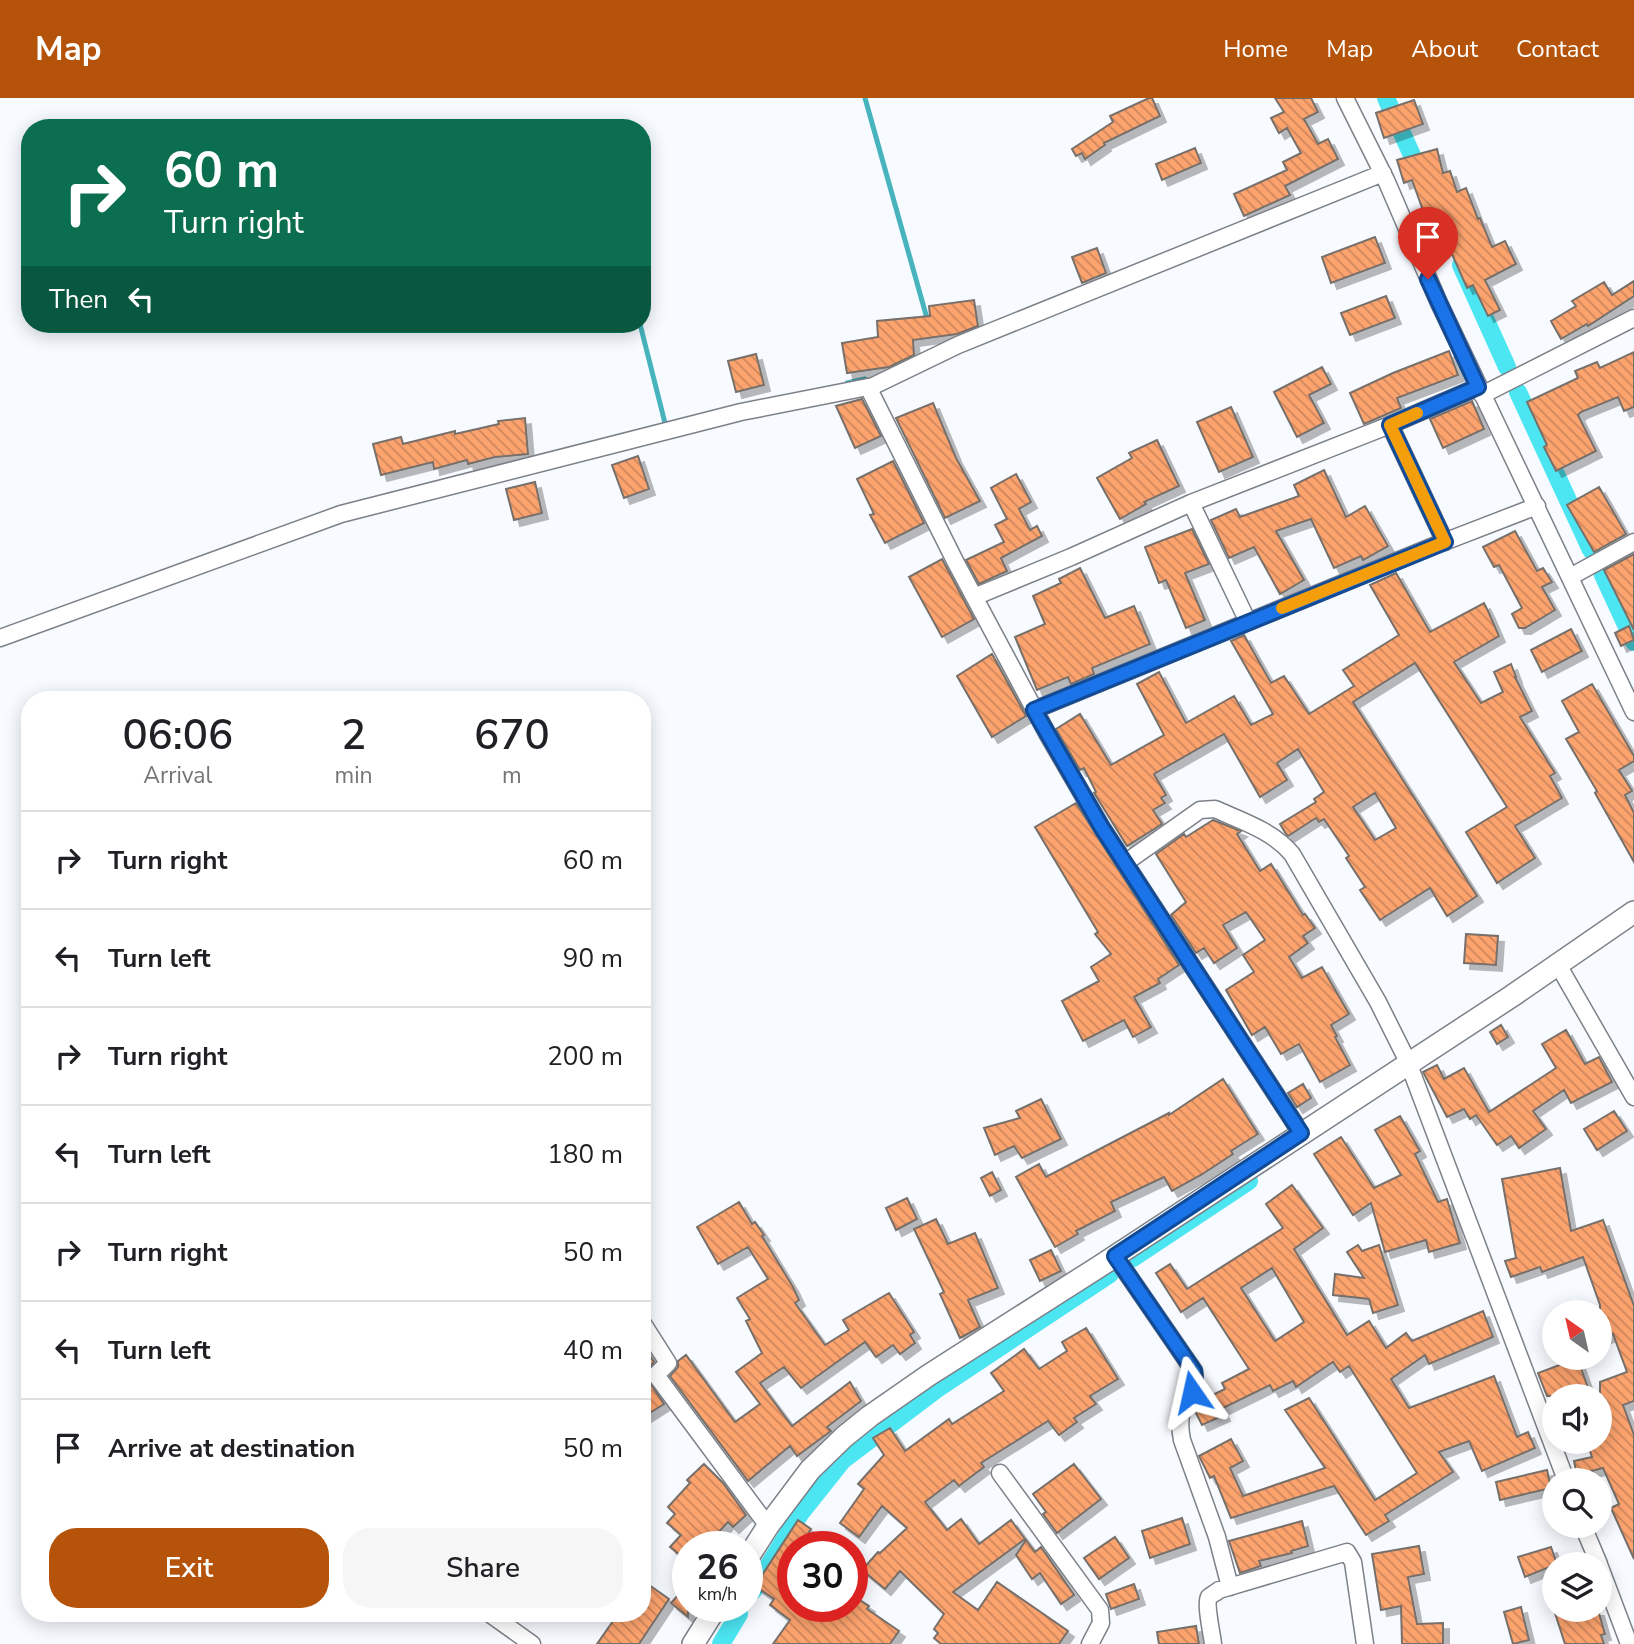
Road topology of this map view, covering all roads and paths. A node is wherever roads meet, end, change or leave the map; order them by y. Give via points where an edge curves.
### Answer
1 (1345, 98) edge
2 (1383, 173) junction
3 (1634, 318) edge
4 (869, 388) junction
5 (1480, 391) junction
6 (1390, 425) junction
7 (1191, 503) junction
8 (1537, 506) junction
9 (1445, 542) junction
10 (1634, 542) edge
11 (1570, 577) junction
12 (974, 597) junction
13 (1248, 622) junction
14 (0, 638) edge
15 (1034, 710) junction
16 (1634, 712) edge
17 (1125, 863) junction
18 (1634, 912) edge
19 (1557, 963) junction
20 (1408, 1062) junction
21 (1634, 1097) edge
22 (1301, 1133) junction
23 (1115, 1256) junction
24 (651, 1336) edge
25 (1561, 1468) edge
26 (1000, 1473) dead end
27 (768, 1526) junction
28 (763, 1534) edge
29 (1230, 1587) junction
30 (1612, 1600) edge
31 (500, 1622) edge
32 (707, 1622) edge
33 (532, 1644) edge
34 (693, 1644) edge
35 (1090, 1644) edge
36 (1213, 1644) edge
37 (1365, 1644) edge
38 (1629, 1644) edge

1 - 2 street
2 - 4 street via 958,345
2 - 5 street
3 - 5 street
4 - 12 street
4 - 14 street via 741,412 341,514
5 - 6 street
5 - 8 street
6 - 7 street
6 - 9 street
7 - 12 street
7 - 13 street
8 - 9 street
8 - 11 street
9 - 13 street
10 - 11 street
11 - 16 street
12 - 15 street
13 - 15 street
15 - 17 street
17 - 20 street via 1208,808 1277,839 1306,876
17 - 22 street
18 - 19 main road
19 - 20 main road
19 - 21 street
20 - 22 main road
20 - 25 street
22 - 23 main road
23 - 27 main road via 870,1416 810,1470
23 - 29 street via 1194,1371 1195,1382 1179,1423
24 - 27 street via 668,1363 656,1375
26 - 35 street via 1100,1610 1101,1623
27 - 28 main road
29 - 36 street via 1208,1600
29 - 37 street via 1347,1552 1353,1562
30 - 38 street
31 - 33 street
32 - 34 main road

